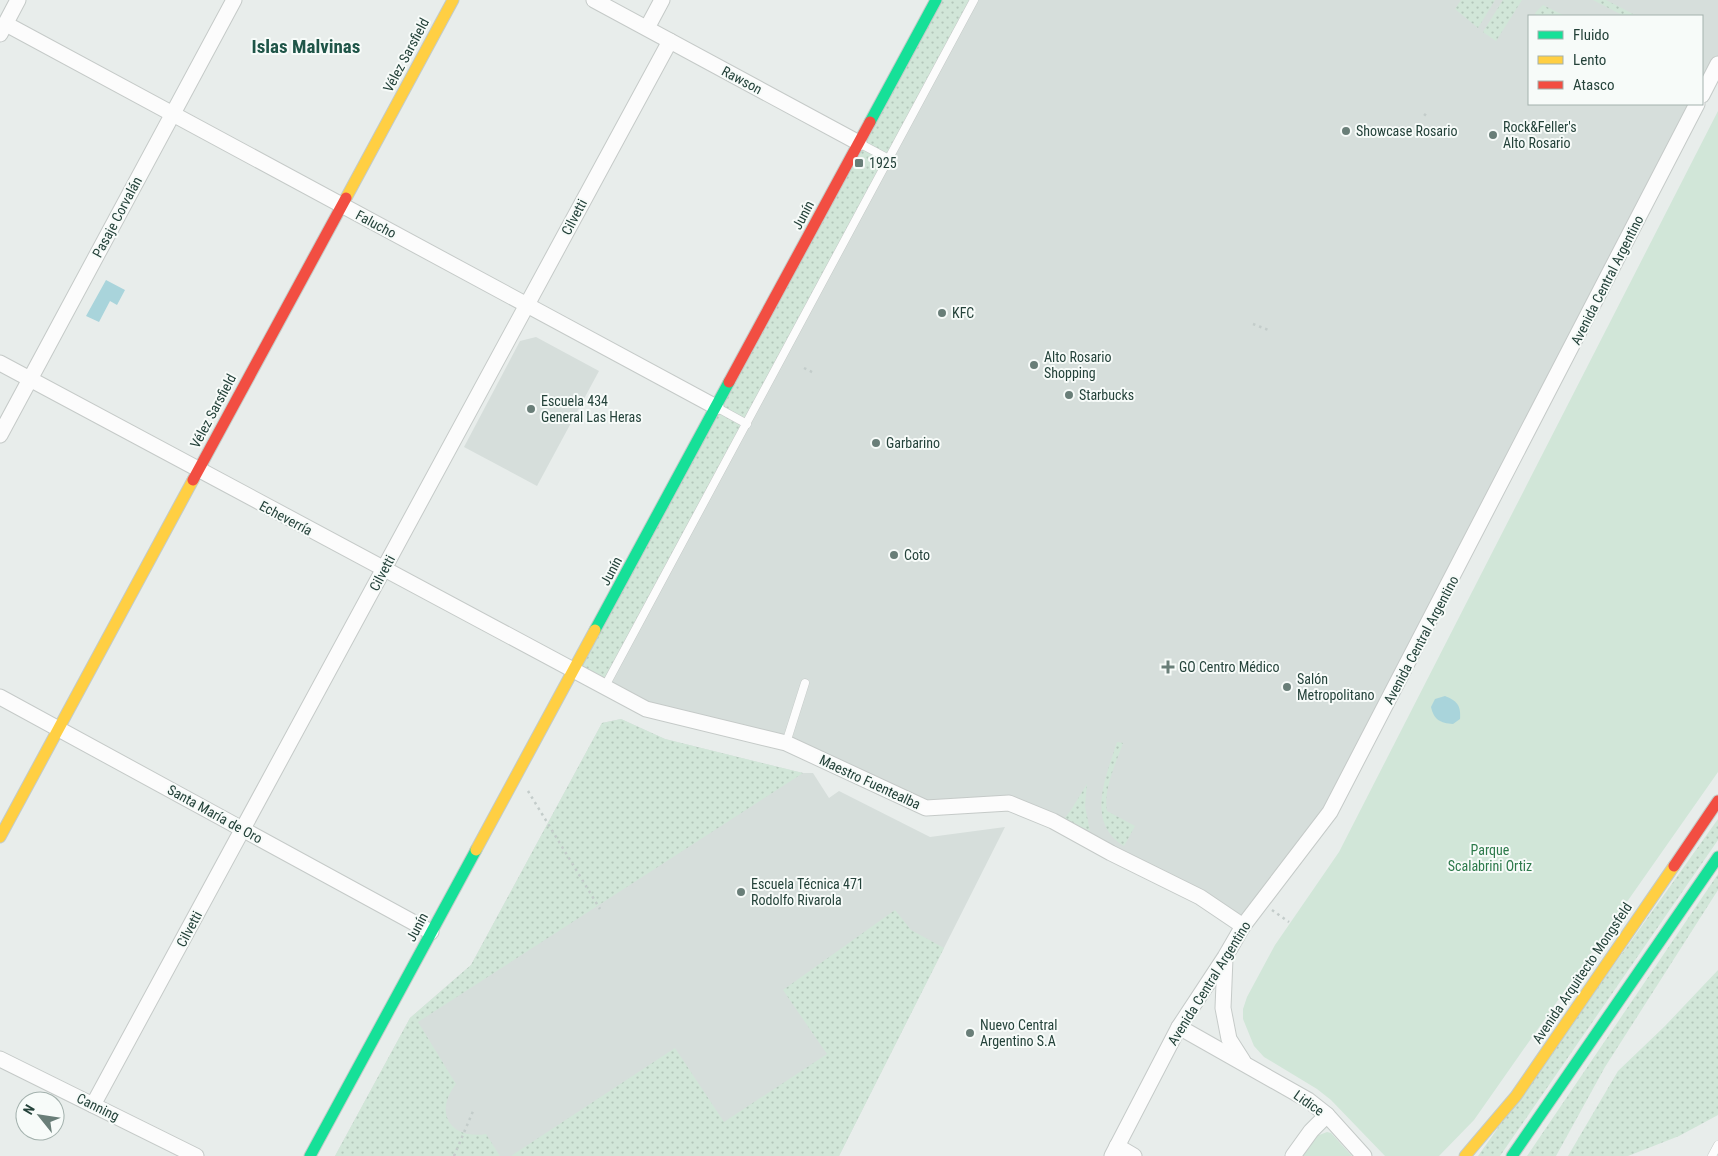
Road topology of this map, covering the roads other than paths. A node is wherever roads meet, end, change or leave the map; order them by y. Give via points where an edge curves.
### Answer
1 (18, 0) edge
2 (234, 0) edge
3 (453, 0) edge
4 (594, 0) edge
5 (662, 0) edge
6 (936, 0) edge
7 (974, 0) edge
8 (647, 28) junction
9 (3, 29) edge
10 (670, 41) junction
11 (1718, 64) edge
12 (1703, 93) edge
13 (1696, 105) edge
14 (172, 114) junction
15 (859, 143) junction
16 (889, 159) junction
17 (342, 205) junction
18 (527, 305) junction
19 (0, 363) edge
20 (30, 379) junction
21 (716, 407) junction
22 (747, 424) junction
23 (0, 435) edge
24 (198, 471) junction
25 (384, 569) junction
26 (573, 672) junction
27 (805, 683) dead end
28 (604, 688) junction
29 (0, 697) edge
30 (58, 729) junction
31 (786, 742) junction
32 (1718, 801) edge
33 (243, 829) junction
34 (0, 837) edge
35 (1718, 857) edge
36 (1243, 926) junction
37 (431, 932) junction
38 (1225, 957) junction
39 (1179, 1027) junction
40 (0, 1059) edge
41 (1244, 1062) junction
42 (93, 1105) junction
43 (1327, 1115) junction
44 (1718, 1145) edge
45 (1114, 1151) edge
46 (196, 1156) edge
47 (310, 1156) edge
48 (1134, 1156) edge
49 (1293, 1156) edge
50 (1364, 1156) edge
51 (1465, 1156) edge
52 (1512, 1156) edge
53 (1712, 1156) edge

1 - 9 street
2 - 14 street, Pasaje Corvalán
3 - 17 main road, Vélez Sarsfield
4 - 8 street, Rawson
5 - 8 street
6 - 15 main road, Junín
7 - 16 lane
8 - 10 street, Rawson
9 - 14 street, Falucho
10 - 15 street, Rawson
10 - 18 street, Cilvetti
11 - 12 street
13 - 36 street, Avenida Central Argentino via 1330,812
14 - 17 street, Falucho
14 - 20 street, Pasaje Corvalán
15 - 16 lane, Rawson
15 - 21 main road, Junín
16 - 22 lane
17 - 18 street, Falucho
17 - 24 main road, Vélez Sarsfield
18 - 21 street, Falucho
18 - 25 street, Cilvetti
19 - 20 street, Echeverría
20 - 23 street, Pasaje Corvalán
20 - 24 street, Echeverría
21 - 22 lane, Falucho
21 - 26 main road, Junín
22 - 28 lane
24 - 25 street, Echeverría
24 - 30 main road, Vélez Sarsfield
25 - 26 street, Echeverría
25 - 33 street, Cilvetti
26 - 28 street, Maestro Fuentealba
26 - 37 main road, Junín
27 - 31 lane
28 - 31 street, Maestro Fuentealba via 646,709
29 - 30 street, Santa María de Oro
30 - 33 street, Santa María de Oro
30 - 34 main road, Vélez Sarsfield
31 - 36 street, Maestro Fuentealba via 926,808 1009,803 1018,806 1200,897
32 - 51 main road, Avenida Arquitecto Mongsfeld via 1516,1096
33 - 37 street, Santa María de Oro
33 - 42 street, Cilvetti
35 - 52 main road
36 - 38 street, Avenida Central Argentino
37 - 47 main road, Junín
38 - 39 street, Avenida Central Argentino
38 - 41 street, Lidice via 1223,1008 1229,1039
39 - 41 street, Lidice
39 - 45 street, Avenida Central Argentino
40 - 42 street, Canning
41 - 43 street, Lidice
42 - 46 street, Canning
43 - 49 street
43 - 50 street, Lidice
44 - 53 lane
45 - 48 street

